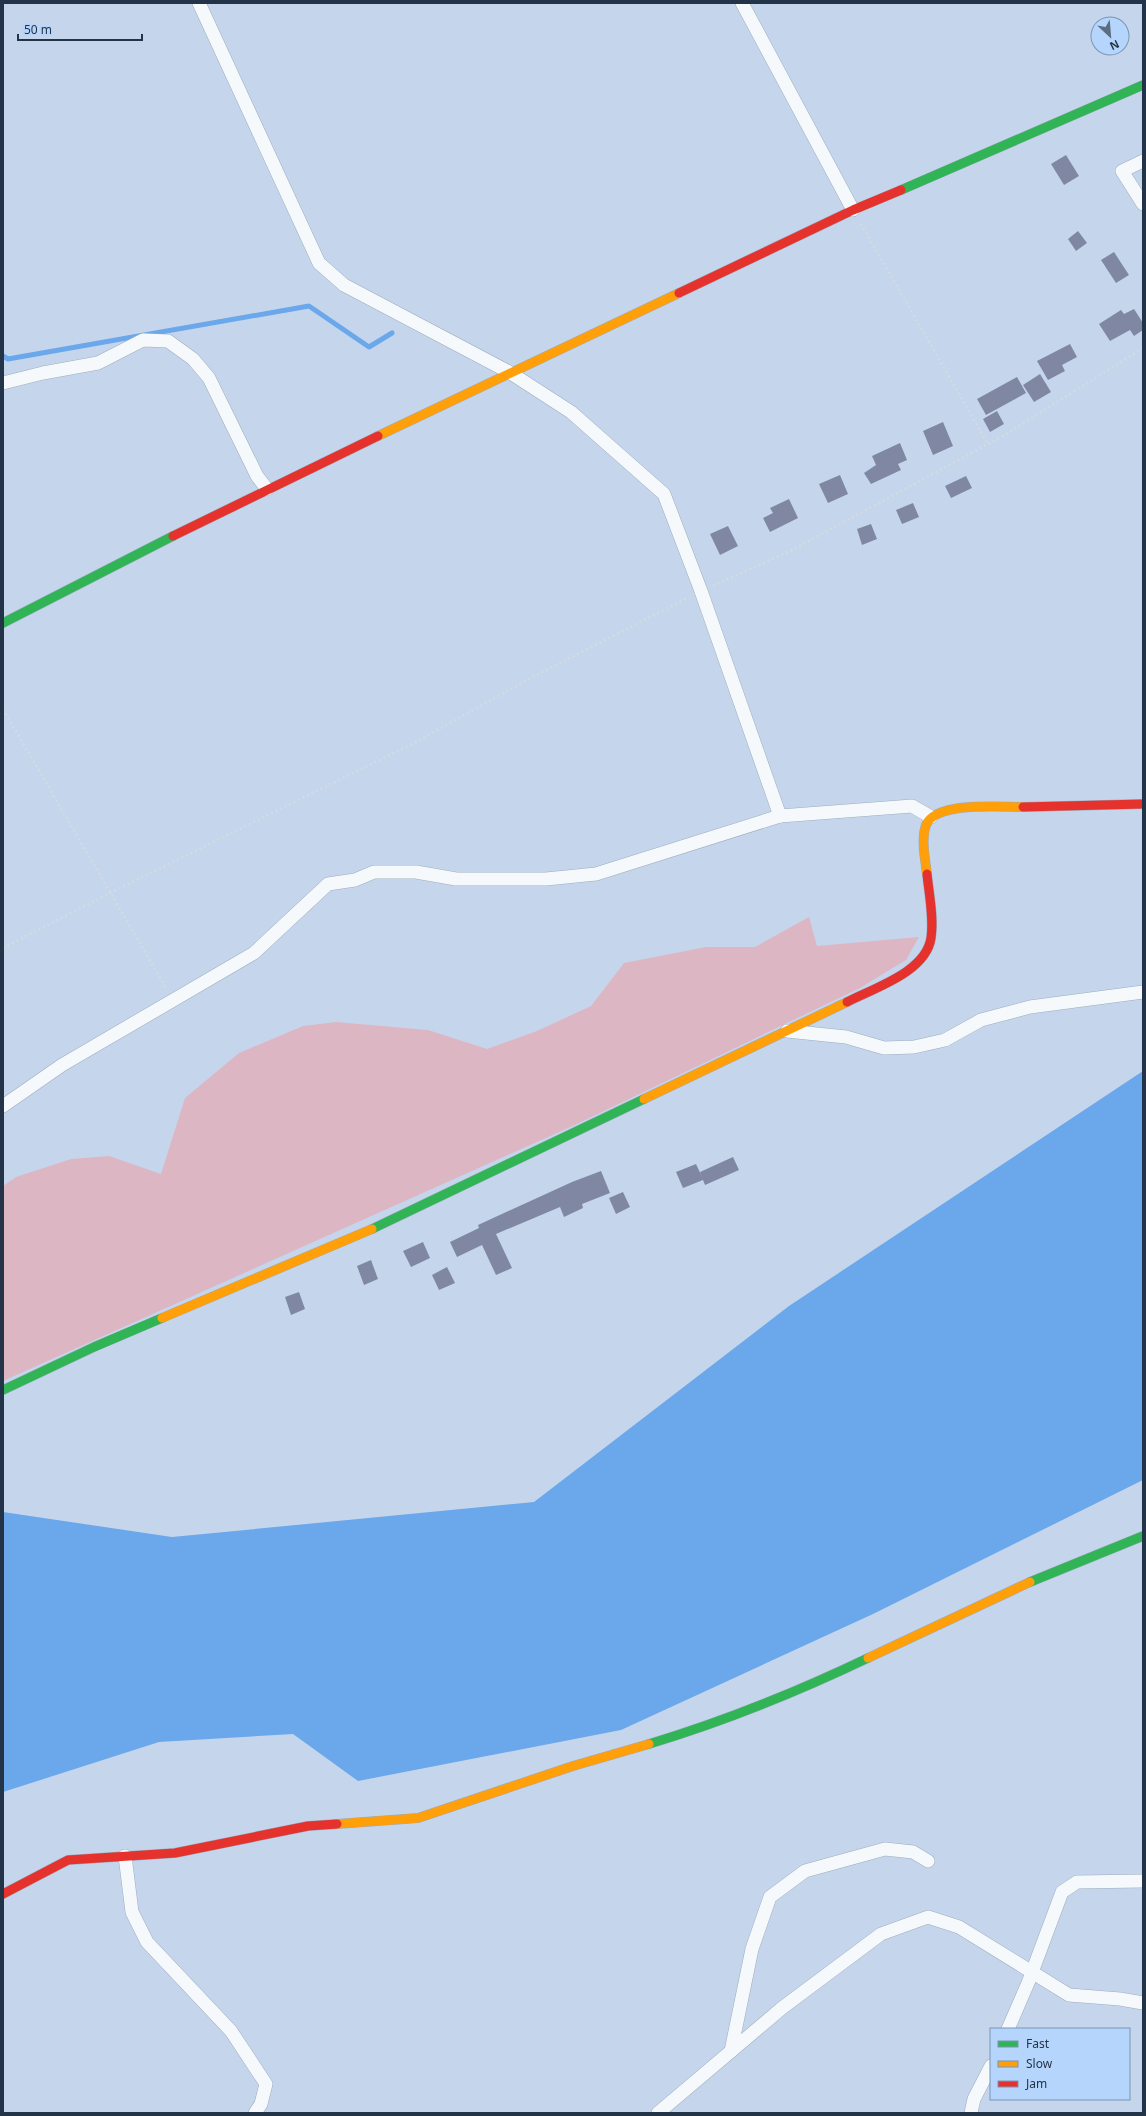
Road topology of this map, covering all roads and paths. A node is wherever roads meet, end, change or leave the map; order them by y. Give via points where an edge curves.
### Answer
1 (199, 3) edge
2 (742, 3) edge
3 (1143, 85) edge
4 (1143, 161) edge
5 (1143, 204) edge
6 (853, 210) junction
7 (1143, 348) edge
8 (509, 372) junction
9 (3, 383) edge
10 (988, 444) junction
11 (267, 489) junction
12 (701, 591) junction
13 (3, 623) edge
14 (3, 709) edge
15 (1143, 804) edge
16 (780, 816) junction
17 (931, 817) junction
18 (110, 893) junction
19 (3, 948) edge
20 (1143, 992) edge
21 (174, 1000) junction
22 (787, 1031) junction
23 (3, 1106) edge
24 (3, 1390) edge
25 (1143, 1536) edge
26 (125, 1856) junction
27 (928, 1861) dead end
28 (1143, 1881) edge
29 (3, 1894) edge
30 (1032, 1972) junction
31 (1143, 2003) edge
32 (1008, 2028) edge
33 (731, 2051) junction
34 (990, 2068) edge
35 (255, 2113) edge
36 (658, 2113) edge
37 (971, 2113) edge

1 - 8 street via 319,263 344,285
2 - 6 street
3 - 6 main road
4 - 5 street via 1122,171
6 - 8 main road
6 - 10 path
7 - 10 path
8 - 11 main road
8 - 12 street via 571,412 664,494
9 - 11 street via 98,363 143,340 168,340 193,359 209,378 257,476
10 - 12 path via 792,550
11 - 13 main road
12 - 16 street
12 - 18 path via 527,680 414,743
14 - 18 path
15 - 17 main road via 972,808 941,812
16 - 17 street via 912,806
16 - 21 street via 596,874 546,879 456,879 416,872 374,872 355,880 328,884 254,953
17 - 22 main road via 926,827 924,844 934,930 927,952 900,976
18 - 19 path
18 - 21 path
20 - 22 street via 1030,1007 981,1020 945,1040 914,1047 884,1048 846,1038
21 - 23 street via 62,1065
22 - 24 main road via 379,1226 94,1347
25 - 26 main road via 1022,1586 839,1672 691,1731 573,1766 418,1818 308,1826 175,1853
26 - 29 main road via 68,1860
26 - 35 street via 132,1912 147,1942 230,2031 266,2084 261,2104
27 - 33 street via 912,1852 885,1849 806,1872 770,1897 752,1949
28 - 30 street via 1078,1882 1062,1892
30 - 31 street via 1069,1995
30 - 32 street
30 - 33 street via 959,1927 928,1917 881,1934 782,2008
33 - 36 street
34 - 37 street via 974,2100

